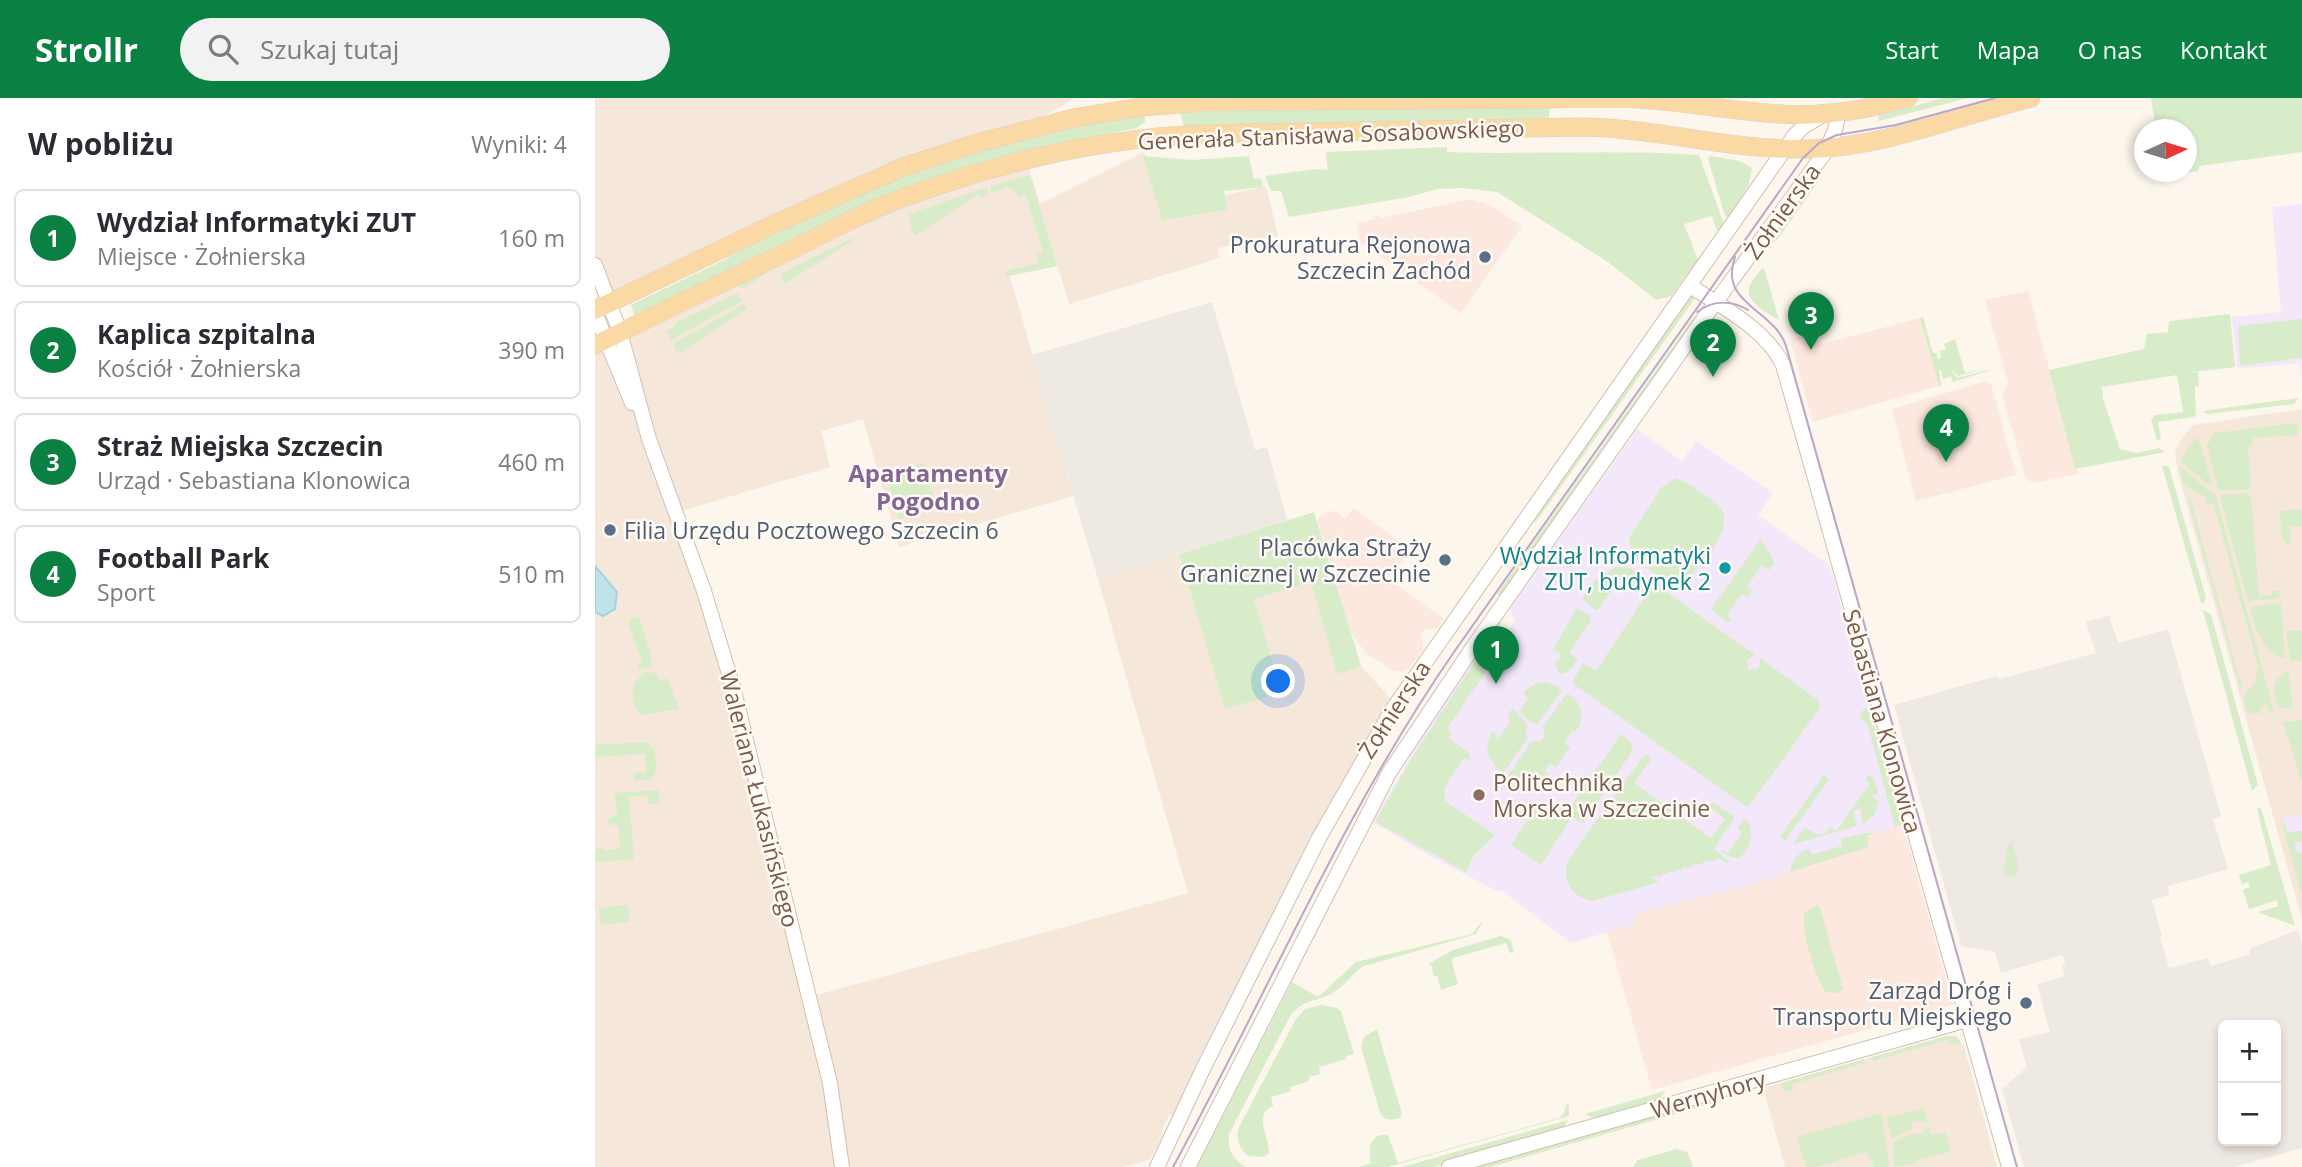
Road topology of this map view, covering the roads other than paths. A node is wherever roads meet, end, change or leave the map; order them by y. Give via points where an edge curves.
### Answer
1 (1908, 98) edge
2 (2031, 98) edge
3 (1831, 113) junction
4 (1751, 146) junction
5 (1828, 148) junction
6 (1786, 149) junction
7 (1766, 179) junction
8 (595, 265) edge
9 (1690, 286) junction
10 (1715, 303) junction
11 (600, 308) edge
12 (607, 339) edge
13 (1968, 1020) junction
14 (842, 1167) edge
15 (1157, 1167) edge
16 (1188, 1167) edge
17 (1449, 1167) edge
18 (2009, 1167) edge

1 - 3 main road, Generała Stanisława Sosabowskiego
2 - 5 main road, Generała Stanisława Sosabowskiego via 1883,139
3 - 5 street, Żołnierska
3 - 6 street, Żołnierska via 1801,129
3 - 11 main road, Generała Stanisława Sosabowskiego via 1776,114 1625,98 1214,102 1116,111 1033,128 913,164 847,190
4 - 6 main road, Generała Stanisława Sosabowskiego
4 - 7 street, Żołnierska via 1767,158
4 - 12 main road, Generała Stanisława Sosabowskiego via 1582,127 1204,134 1097,145 1002,166 906,197
5 - 6 main road, Generała Stanisława Sosabowskiego
5 - 10 street, Żołnierska
6 - 7 street, Żołnierska
7 - 9 street, Żołnierska
8 - 11 street, Waleriana Łukasińskiego
9 - 10 street
9 - 15 street, Żołnierska via 1382,726 1319,838
10 - 13 street, Sebastiana Klonowica via 1765,338 1783,365
10 - 16 street, Żołnierska via 1389,773
11 - 12 street, Waleriana Łukasińskiego
12 - 14 street, Waleriana Łukasińskiego via 649,439 733,687 830,1083
13 - 17 street, Wernyhory
13 - 18 street, Sebastiana Klonowica

